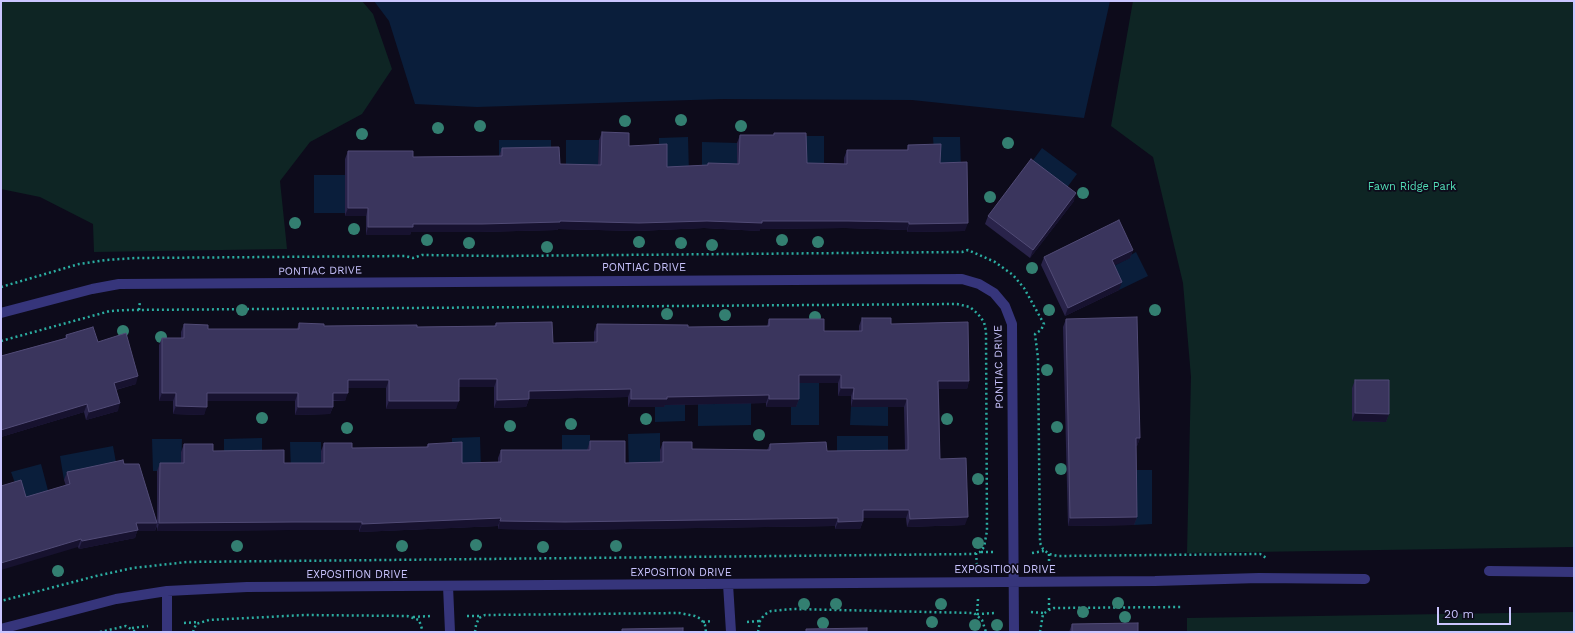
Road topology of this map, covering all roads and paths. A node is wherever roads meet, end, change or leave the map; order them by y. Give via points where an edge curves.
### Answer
1 (1, 287) edge
2 (140, 298) dead end
3 (139, 310) junction
4 (1, 313) edge
5 (1, 341) edge
6 (1045, 551) junction
7 (998, 552) dead end
8 (978, 553) junction
9 (1028, 553) dead end
10 (1049, 554) junction
11 (1270, 562) dead end
12 (977, 567) dead end
13 (1050, 568) dead end
14 (1489, 571) dead end
15 (1574, 572) edge
16 (1365, 580) dead end
17 (1013, 582) junction
18 (728, 584) junction
19 (448, 586) junction
20 (167, 590) junction
21 (1049, 597) dead end
22 (978, 599) dead end
23 (1, 601) edge
24 (1182, 607) dead end
25 (1048, 610) junction
26 (1030, 612) dead end
27 (996, 613) dead end
28 (1045, 613) junction
29 (977, 614) junction
30 (431, 616) dead end
31 (467, 616) dead end
32 (483, 616) junction
33 (413, 617) junction
34 (718, 621) dead end
35 (760, 621) junction
36 (199, 622) junction
37 (703, 622) junction
38 (745, 622) dead end
39 (181, 623) dead end
40 (148, 626) dead end
41 (131, 628) junction
42 (1, 629) edge
43 (100, 632) edge
44 (136, 632) edge
45 (167, 632) edge
46 (193, 632) edge
47 (423, 632) edge
48 (450, 632) edge
49 (475, 632) edge
50 (706, 632) edge
51 (731, 632) edge
52 (758, 632) edge
53 (986, 632) edge
54 (1014, 632) edge
55 (1040, 632) edge

1 - 6 path via 79,264 136,258 413,258 422,255 968,250 995,262 1014,275 1044,324 1035,334 1038,358 1040,543
2 - 3 path
3 - 5 path via 110,311
3 - 8 path via 914,304 958,304 970,307 984,322 986,343 987,531 986,542
4 - 17 street, PONTIAC DRIVE via 119,284 962,279 979,284 994,294 1004,306 1012,324
6 - 9 path
6 - 10 path
7 - 8 path
8 - 12 path
8 - 23 path via 187,562 133,568
10 - 11 path via 1260,554
10 - 13 path
14 - 15 street
16 - 17 street, EXPOSITION DRIVE via 1259,578
17 - 18 street, EXPOSITION DRIVE
17 - 54 street, PONTIAC DRIVE
18 - 19 street, EXPOSITION DRIVE
18 - 51 street
19 - 20 street, EXPOSITION DRIVE
19 - 48 street
20 - 42 street, EXPOSITION DRIVE via 77,608
20 - 45 street
21 - 25 path
22 - 29 path
24 - 25 path
25 - 28 path
26 - 28 path
27 - 29 path
28 - 55 path via 1041,619
29 - 35 path via 793,609 771,611
29 - 53 path
30 - 33 path
31 - 32 path
32 - 37 path via 679,613 695,616
32 - 49 path via 476,625
33 - 36 path via 305,615
33 - 47 path via 419,620
34 - 37 path
35 - 38 path
35 - 52 path
36 - 39 path
36 - 46 path
37 - 50 path
40 - 41 path
41 - 43 path via 120,627
41 - 44 path

